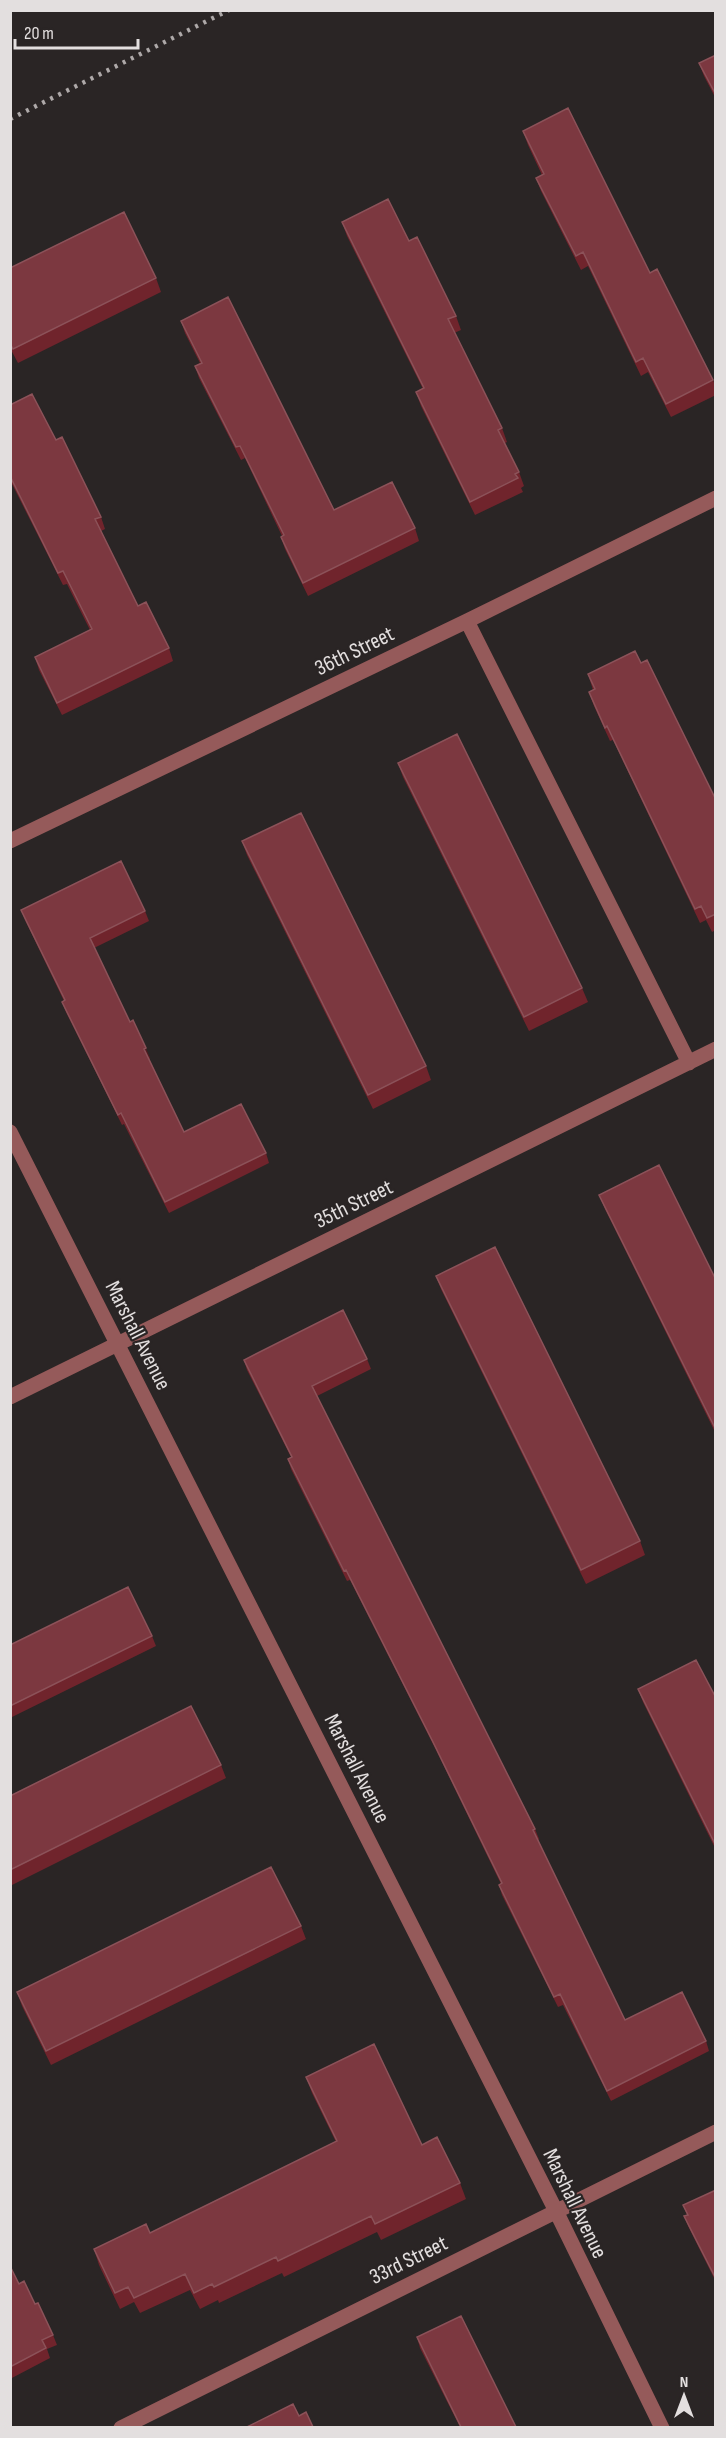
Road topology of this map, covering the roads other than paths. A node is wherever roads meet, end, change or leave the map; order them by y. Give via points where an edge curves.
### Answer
1 (716, 498) edge
2 (467, 621) junction
3 (10, 841) edge
4 (716, 1049) edge
5 (689, 1063) junction
6 (10, 1132) edge
7 (118, 1344) junction
8 (10, 1397) edge
9 (716, 2132) edge
10 (556, 2211) junction
11 (121, 2427) edge
12 (662, 2427) edge

1 - 2 street, 36th Street
2 - 3 street, 36th Street
2 - 5 street
4 - 5 street, 35th Street
5 - 7 street, 35th Street
6 - 7 street, Marshall Avenue
7 - 8 street, 35th Street
7 - 10 street, Marshall Avenue
9 - 10 street, 33rd Street
10 - 11 street, 33rd Street
10 - 12 street, Marshall Avenue

